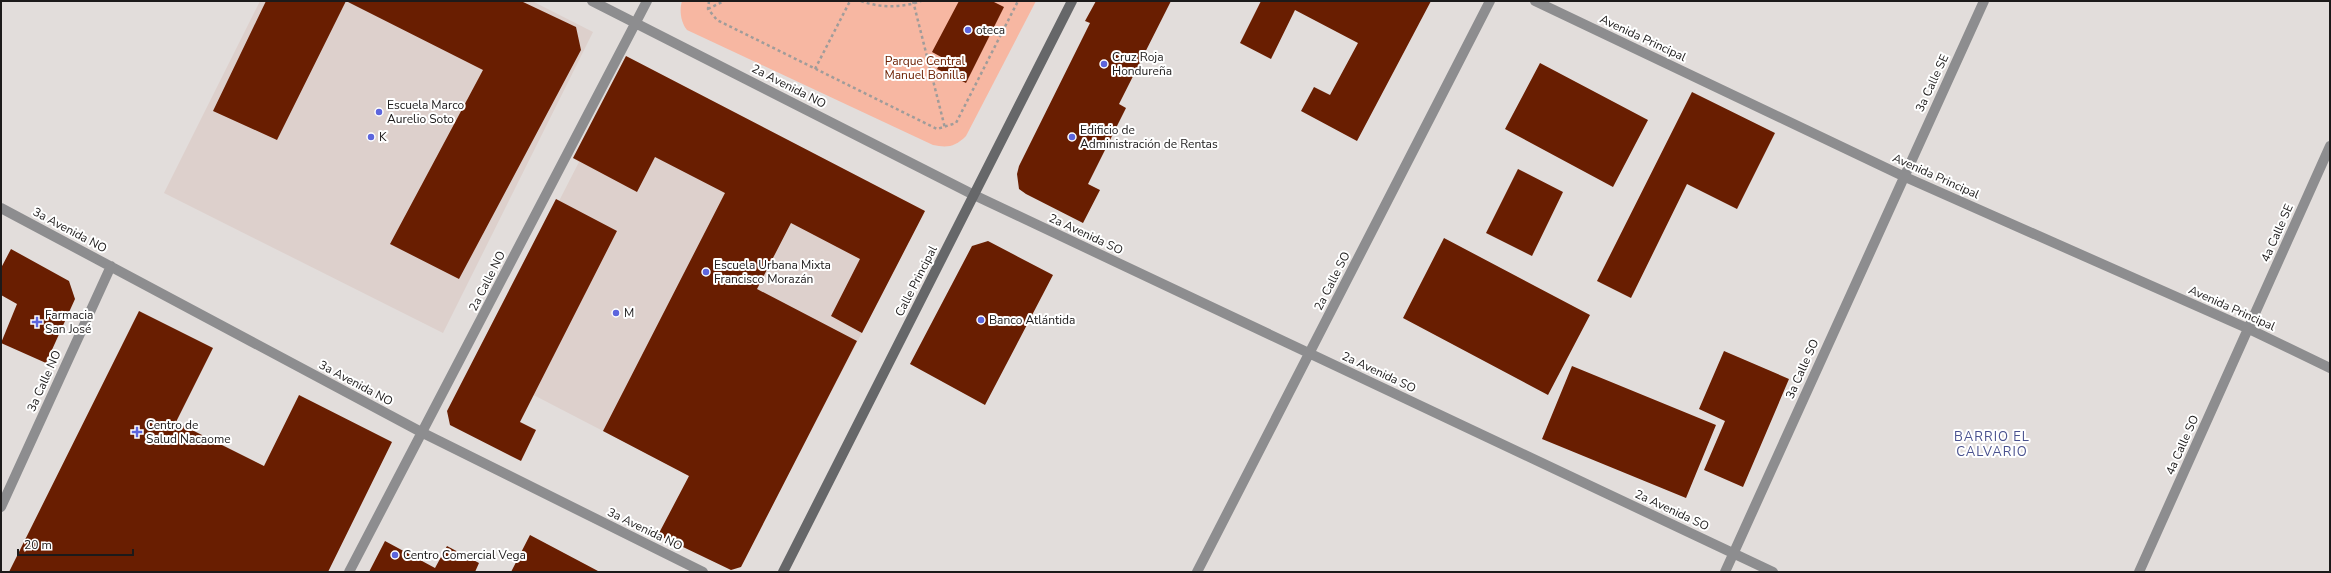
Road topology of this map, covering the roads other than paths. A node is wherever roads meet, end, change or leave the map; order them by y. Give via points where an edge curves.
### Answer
1 (592, 1) edge
2 (647, 1) edge
3 (1072, 1) edge
4 (1490, 1) edge
5 (1535, 1) edge
6 (1984, 1) edge
7 (636, 22) junction
8 (2330, 146) edge
9 (1903, 176) junction
10 (974, 195) junction
11 (1, 208) edge
12 (111, 266) junction
13 (2249, 329) junction
14 (1309, 353) junction
15 (2330, 368) edge
16 (423, 433) junction
17 (1, 507) edge
18 (1733, 553) junction
19 (349, 572) edge
20 (703, 572) edge
21 (784, 572) edge
22 (1198, 572) edge
23 (1725, 572) edge
24 (1773, 572) edge
25 (2139, 572) edge

1 - 7 street, 2a Avenida NO
2 - 7 street, 2a Calle NO
3 - 10 street, Calle Principal
4 - 14 street, 2a Calle SO
5 - 9 street, Avenida Principal
6 - 9 street, 3a Calle SE
7 - 10 street, 2a Avenida NO
7 - 16 street, 2a Calle NO
8 - 13 street, 4a Calle SE
9 - 13 street, Avenida Principal
9 - 18 street, 3a Calle SO
10 - 14 street, 2a Avenida SO
10 - 21 street, Calle Principal
11 - 12 street, 3a Avenida NO
12 - 16 street, 3a Avenida NO
12 - 17 street, 3a Calle NO
13 - 15 street, Avenida Principal
13 - 25 street, 4a Calle SO
14 - 18 street, 2a Avenida SO
14 - 22 street, 2a Calle SO
16 - 19 street, 2a Calle NO
16 - 20 street, 3a Avenida NO
18 - 23 street, 3a Calle SO
18 - 24 street, 2a Avenida SO

